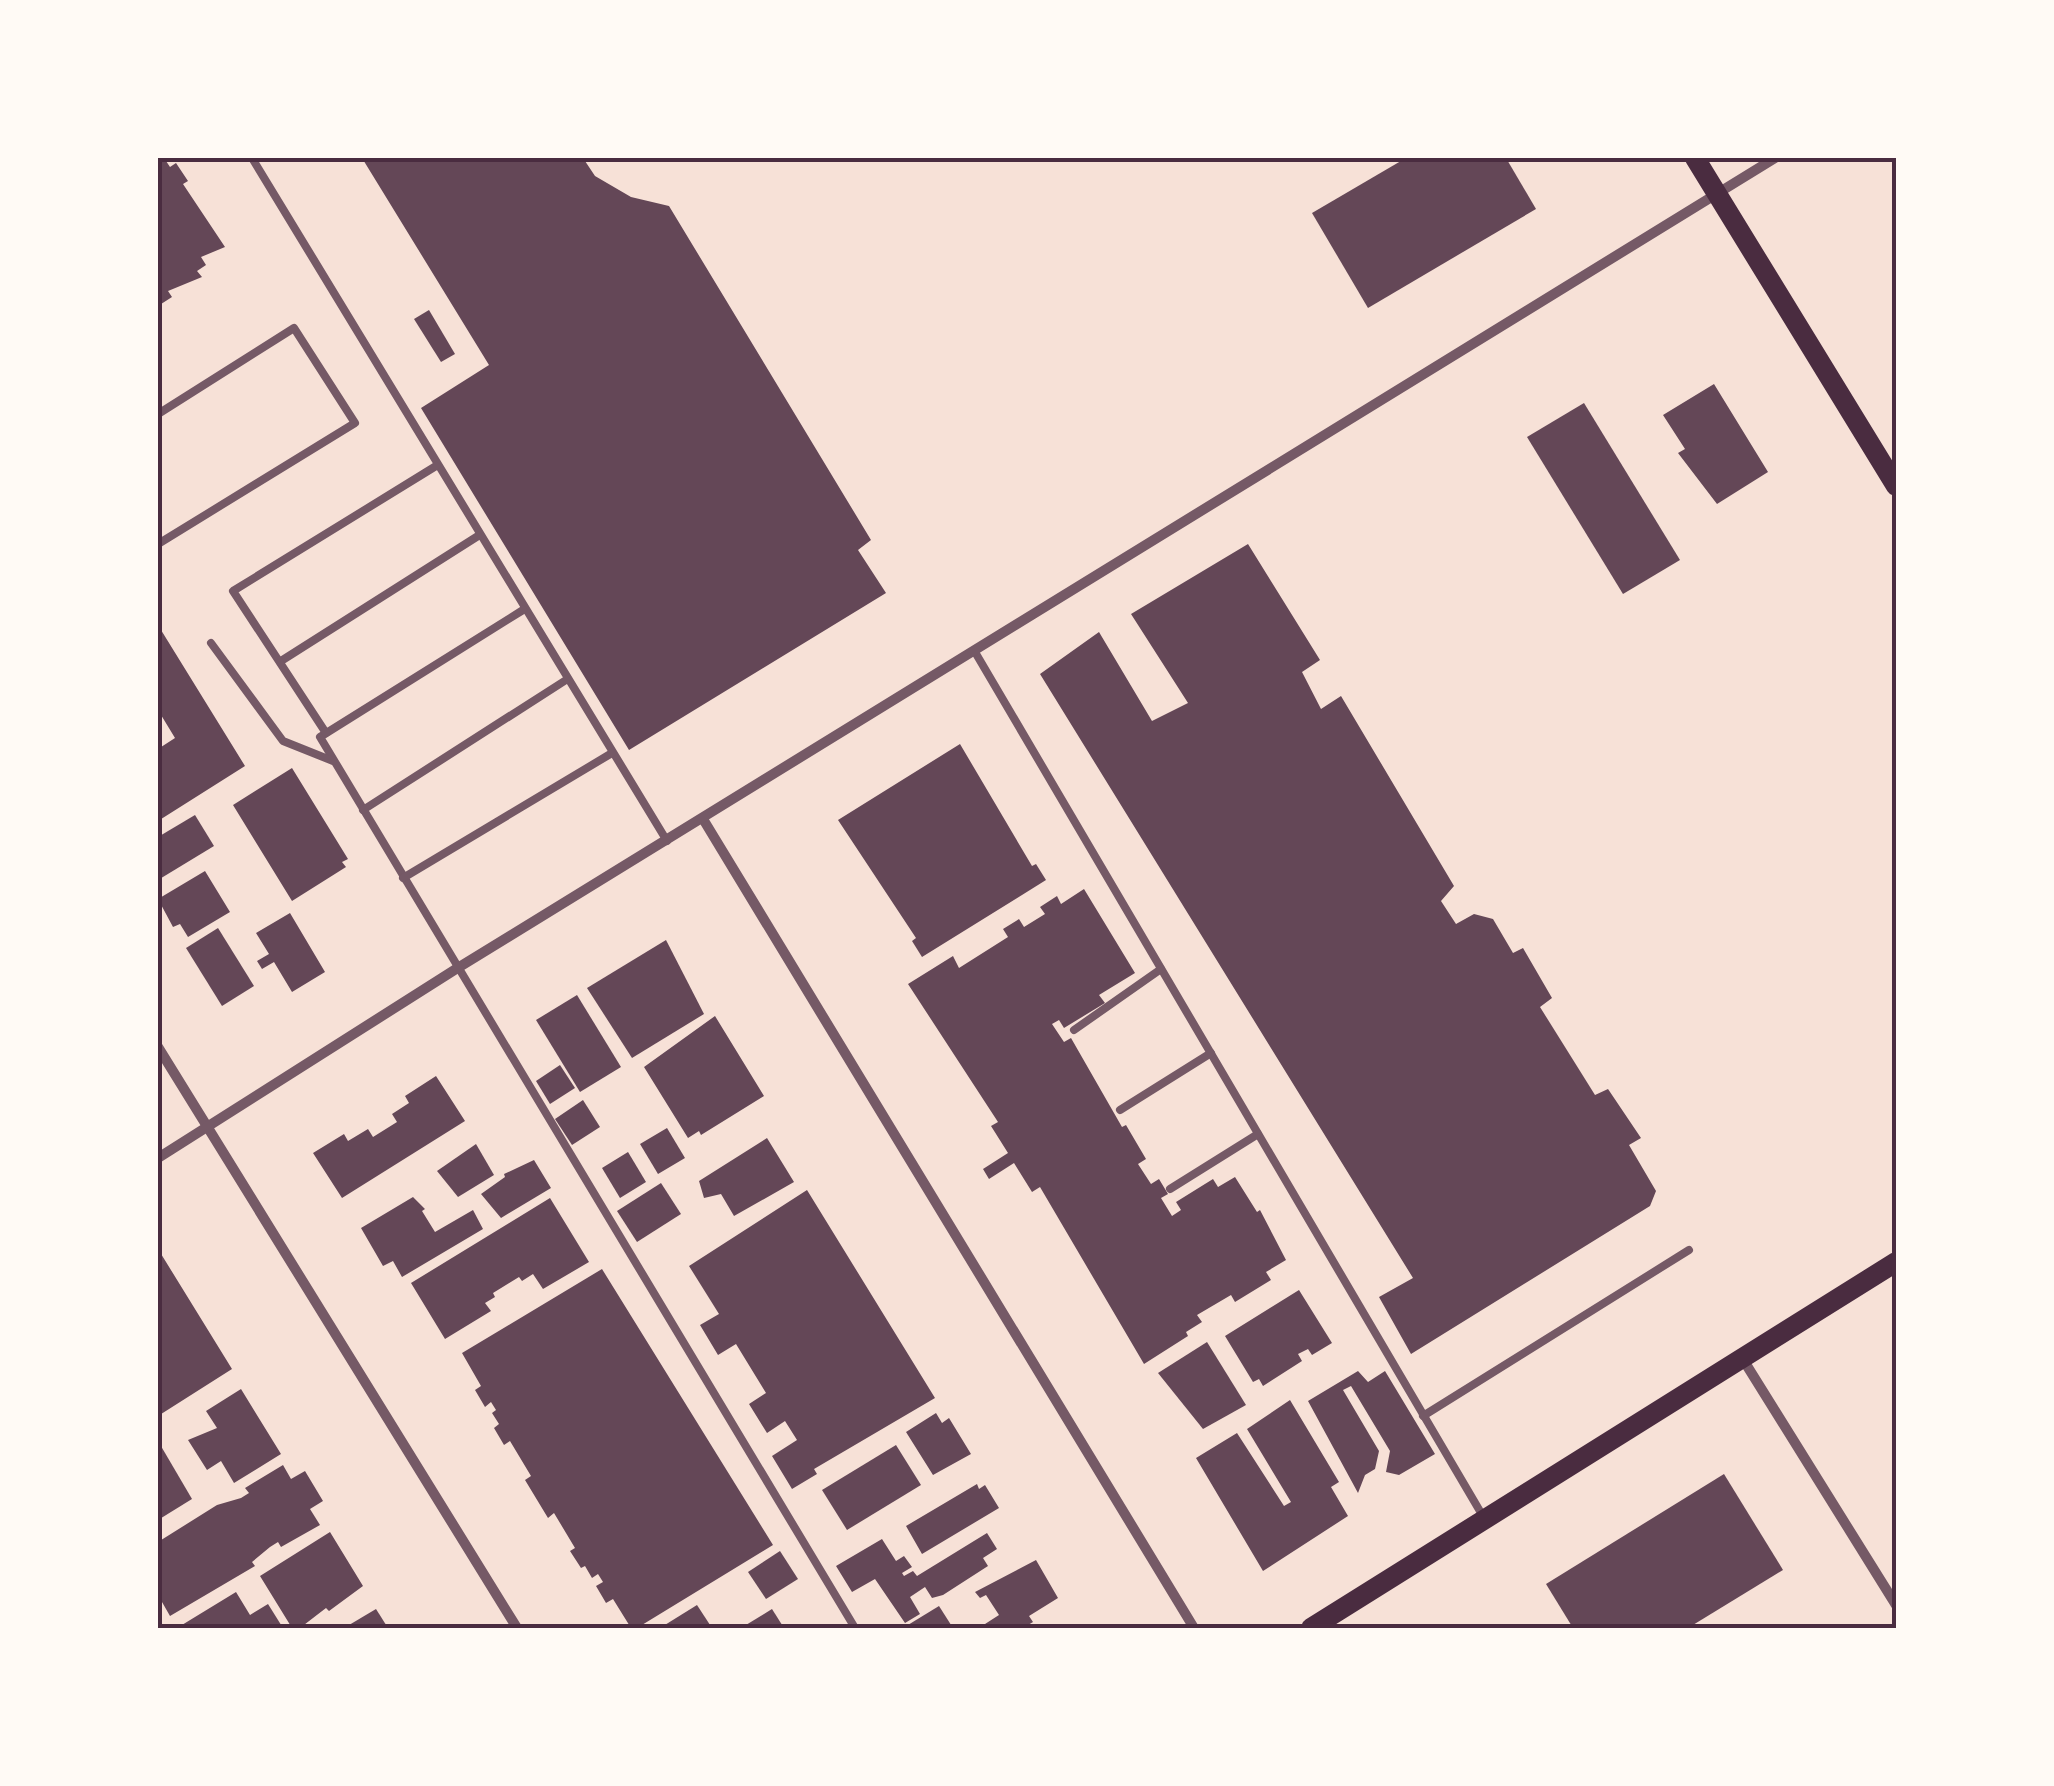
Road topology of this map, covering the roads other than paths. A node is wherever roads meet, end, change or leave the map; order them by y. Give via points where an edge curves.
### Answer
1 (252, 158) edge
2 (1695, 158) edge
3 (1775, 158) edge
4 (1717, 192) junction
5 (158, 414) edge
6 (436, 466) junction
7 (1896, 486) edge
8 (478, 536) junction
9 (158, 544) edge
10 (523, 610) junction
11 (212, 643) dead end
12 (975, 652) junction
13 (281, 662) junction
14 (566, 680) junction
15 (323, 735) junction
16 (612, 753) junction
17 (334, 761) junction
18 (362, 810) junction
19 (704, 818) junction
20 (667, 840) junction
21 (403, 878) junction
22 (456, 969) junction
23 (1161, 969) junction
24 (1074, 1030) dead end
25 (158, 1047) edge
26 (1211, 1053) junction
27 (1120, 1110) dead end
28 (208, 1128) junction
29 (1258, 1134) junction
30 (158, 1158) edge
31 (1170, 1190) dead end
32 (1689, 1250) dead end
33 (1896, 1262) edge
34 (1744, 1362) junction
35 (1423, 1416) junction
36 (1484, 1518) junction
37 (1896, 1606) edge
38 (517, 1628) edge
39 (855, 1628) edge
40 (1194, 1628) edge
41 (1311, 1628) edge

1 - 6 lane
2 - 4 main road
3 - 4 street
4 - 7 main road
4 - 12 street
5 - 9 lane via 294,328 354,422
6 - 8 lane
6 - 13 lane via 233,590
8 - 10 lane
8 - 13 lane
10 - 14 lane
10 - 15 lane
11 - 17 lane via 282,740
12 - 19 street
12 - 23 lane
13 - 15 lane
14 - 16 lane
14 - 18 lane
15 - 17 lane
16 - 20 lane
16 - 21 lane
17 - 18 lane
18 - 21 lane
19 - 20 street
19 - 40 street
20 - 22 street
21 - 22 lane
22 - 28 street
22 - 39 lane
23 - 24 lane
23 - 26 lane
25 - 28 street
26 - 27 lane
26 - 29 lane
28 - 30 street
28 - 38 street
29 - 31 lane
29 - 35 lane
32 - 35 lane
33 - 34 main road
34 - 36 main road
34 - 37 street
35 - 36 lane
36 - 41 main road

